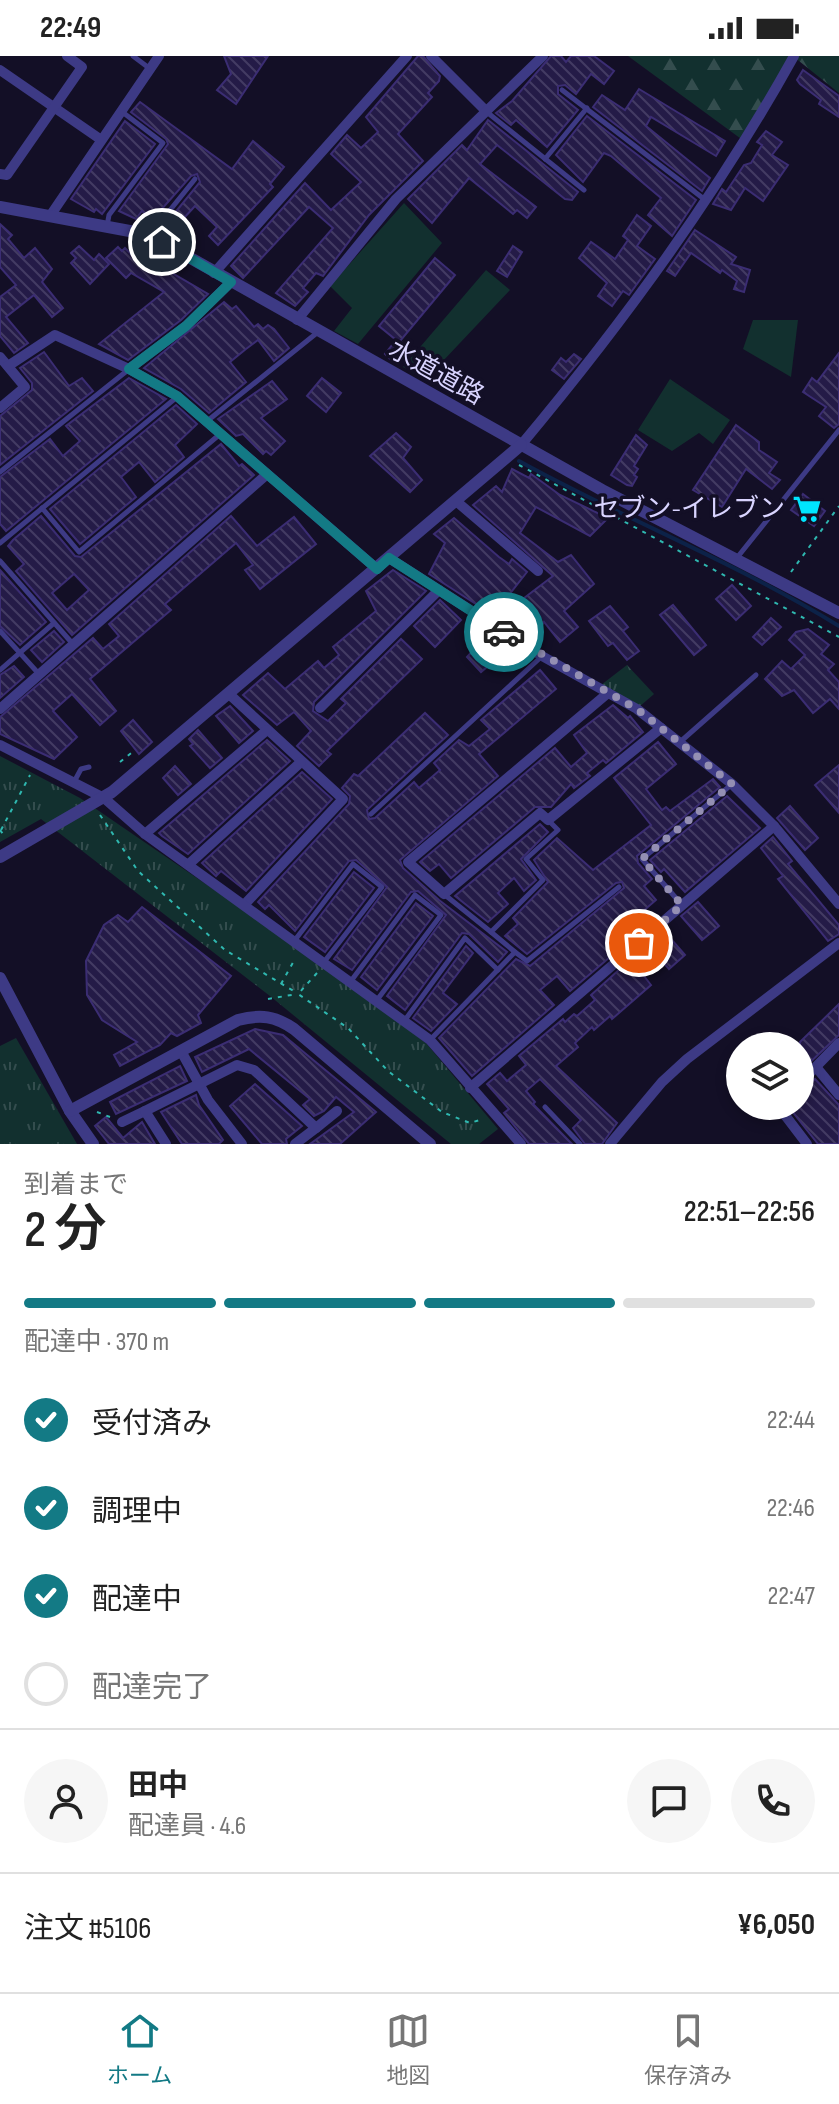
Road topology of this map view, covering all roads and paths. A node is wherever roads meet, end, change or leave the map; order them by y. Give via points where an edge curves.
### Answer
1 (67, 56) edge
2 (133, 56) edge
3 (159, 56) edge
4 (407, 56) edge
5 (431, 56) edge
6 (543, 56) edge
7 (794, 56) edge
8 (150, 69) junction
9 (0, 70) edge
10 (562, 90) dead end
11 (56, 107) junction
12 (587, 108) junction
13 (121, 111) junction
14 (486, 111) junction
15 (100, 139) junction
16 (545, 159) junction
17 (0, 174) edge
18 (195, 179) dead end
19 (584, 190) dead end
20 (706, 201) junction
21 (0, 207) edge
22 (50, 216) junction
23 (107, 226) junction
24 (149, 236) junction
25 (214, 273) junction
26 (231, 282) junction
27 (297, 320) junction
28 (318, 332) junction
29 (3, 365) edge
30 (129, 369) junction
31 (177, 396) junction
32 (0, 408) edge
33 (205, 422) junction
34 (839, 430) edge
35 (219, 435) junction
36 (521, 445) junction
37 (508, 459) junction
38 (0, 472) edge
39 (265, 476) junction
40 (456, 501) junction
41 (839, 506) edge
42 (42, 508) junction
43 (0, 543) edge
44 (389, 558) junction
45 (736, 560) junction
46 (0, 561) edge
47 (377, 569) junction
48 (538, 571) dead end
49 (783, 582) junction
50 (439, 590) junction
51 (839, 613) edge
52 (54, 623) junction
53 (0, 631) edge
54 (839, 637) edge
55 (73, 644) junction
56 (19, 652) junction
57 (542, 656) junction
58 (0, 670) edge
59 (39, 674) junction
60 (756, 675) dead end
61 (608, 693) junction
62 (229, 694) junction
63 (320, 708) dead end
64 (0, 709) edge
65 (661, 728) junction
66 (267, 730) junction
67 (680, 742) junction
68 (0, 745) edge
69 (135, 750) dead end
70 (301, 762) junction
71 (89, 767) dead end
72 (126, 768) junction
73 (29, 777) dead end
74 (74, 782) junction
75 (732, 784) junction
76 (104, 798) junction
77 (99, 814) dead end
78 (371, 814) dead end
79 (548, 820) junction
80 (774, 826) junction
81 (1, 830) edge
82 (145, 834) junction
83 (8, 841) dead end
84 (0, 857) edge
85 (189, 864) junction
86 (619, 887) dead end
87 (444, 894) junction
88 (245, 904) junction
89 (839, 904) edge
90 (682, 905) junction
91 (491, 932) junction
92 (295, 940) junction
93 (839, 943) edge
94 (515, 952) junction
95 (298, 955) dead end
96 (322, 966) junction
97 (498, 970) junction
98 (0, 978) edge
99 (350, 982) junction
100 (281, 984) junction
101 (298, 994) junction
102 (268, 999) dead end
103 (377, 1000) junction
104 (404, 1021) junction
105 (430, 1040) junction
106 (839, 1043) edge
107 (181, 1051) junction
108 (816, 1067) joint
109 (198, 1082) junction
110 (470, 1088) junction
111 (839, 1095) edge
112 (545, 1107) dead end
113 (91, 1109) dead end
114 (70, 1111) junction
115 (145, 1111) junction
116 (337, 1111) dead end
117 (491, 1113) junction
118 (789, 1120) edge
119 (122, 1122) joint
120 (316, 1128) junction
121 (93, 1144) edge
122 (166, 1144) edge
123 (242, 1144) edge
124 (295, 1144) edge
125 (430, 1144) edge
126 (521, 1144) edge
127 (580, 1144) edge
128 (610, 1144) edge
129 (807, 1144) edge

1 - 11 street via 82,67
2 - 8 lane
3 - 8 street
4 - 25 street
5 - 14 street
6 - 14 street
7 - 20 street
8 - 13 street
9 - 11 street
10 - 12 lane
11 - 15 street
11 - 17 street via 7,175
12 - 16 lane
12 - 20 lane
13 - 15 street
13 - 23 lane via 163,143 109,215
14 - 16 lane
14 - 27 street via 396,199
15 - 22 street
16 - 19 lane
18 - 24 lane
20 - 36 street via 599,352
21 - 22 street, 水道道路
22 - 23 street, 水道道路
23 - 24 street, 水道道路
24 - 25 street, 水道道路
25 - 26 street, 水道道路
26 - 27 street, 水道道路
26 - 30 street via 186,326
27 - 28 street, 水道道路
28 - 33 lane
28 - 36 street, 水道道路
29 - 30 street via 55,335
29 - 32 street via 25,387
30 - 31 street
30 - 38 lane
31 - 33 street
31 - 42 lane
33 - 35 street
34 - 45 lane
35 - 39 street
35 - 42 lane via 79,552
36 - 37 street
36 - 45 street, 水道道路
37 - 40 street
37 - 54 path
39 - 47 street
39 - 55 street
40 - 44 street
40 - 48 street
41 - 49 path
42 - 43 lane
44 - 47 street
44 - 50 street
45 - 49 street, 水道道路
46 - 52 lane
47 - 62 street
49 - 51 street, 水道道路
50 - 57 street
50 - 63 street
52 - 55 lane
52 - 56 lane
53 - 56 lane
55 - 59 street
56 - 58 lane
56 - 59 lane
57 - 61 street
57 - 78 lane
59 - 64 street
60 - 67 lane
61 - 65 street
61 - 87 street via 408,862
62 - 66 street
62 - 72 street
65 - 67 street
65 - 79 street
66 - 70 street
66 - 82 street
67 - 75 street
68 - 74 street
69 - 72 path
70 - 85 street
70 - 88 street via 343,799
71 - 74 lane via 81,769
72 - 76 street
73 - 81 path
74 - 76 street
75 - 80 street
75 - 90 lane via 642,859
76 - 82 street
76 - 84 street
77 - 100 path via 138,871 225,950
79 - 87 street via 540,813
79 - 91 lane via 558,830 526,859 543,880
80 - 89 street
80 - 90 street
81 - 83 path
82 - 85 street
85 - 88 street
86 - 94 lane via 527,961
87 - 91 lane
88 - 92 street
90 - 110 street
91 - 94 lane
92 - 96 street
92 - 96 lane via 353,864 382,887
93 - 128 street via 687,1059
94 - 97 lane
95 - 100 path
96 - 99 street
96 - 101 path
97 - 104 lane via 465,938
97 - 105 lane
98 - 114 street
99 - 103 street
99 - 103 lane via 415,895 441,915
100 - 101 path
101 - 102 path
101 - 117 path via 348,1028 388,1071 442,1112 477,1124
103 - 104 street
104 - 105 street
105 - 110 street
106 - 108 street
107 - 109 street
107 - 114 street
107 - 125 street via 238,1020 259,1015 279,1019
108 - 111 street
109 - 115 street
109 - 120 street via 230,1066 249,1067
109 - 123 street
110 - 117 street
112 - 127 lane
113 - 119 path
114 - 121 street
115 - 119 street
115 - 122 street
116 - 120 street
117 - 126 street
118 - 129 street
120 - 124 street

